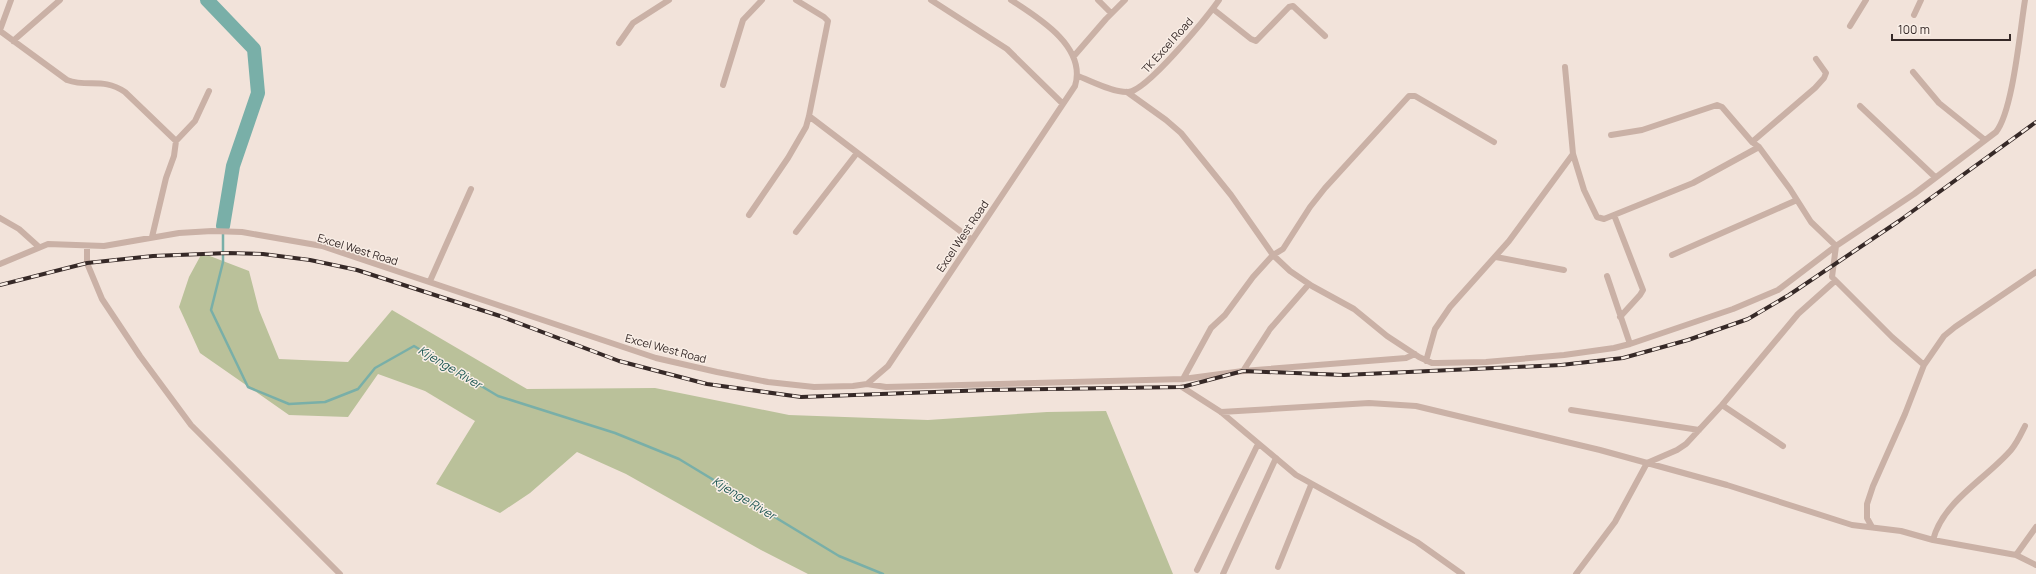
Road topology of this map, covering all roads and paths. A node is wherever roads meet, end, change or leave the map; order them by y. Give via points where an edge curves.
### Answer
1 (11, 0) edge
2 (60, 0) edge
3 (669, 0) edge
4 (762, 0) edge
5 (796, 0) edge
6 (931, 0) edge
7 (1011, 0) edge
8 (1098, 0) edge
9 (1125, 0) edge
10 (1219, 0) edge
11 (1866, 0) edge
12 (1921, 0) edge
13 (2025, 0) edge
14 (1213, 9) junction
15 (1111, 13) junction
16 (1914, 15) dead end
17 (1850, 26) dead end
18 (0, 31) edge
19 (1325, 36) dead end
20 (13, 40) junction
21 (619, 43) dead end
22 (1074, 56) junction
23 (1816, 59) dead end
24 (1565, 67) dead end
25 (1914, 72) dead end
26 (1078, 76) junction
27 (723, 85) dead end
28 (209, 91) dead end
29 (1127, 92) junction
30 (1063, 104) junction
31 (1860, 106) dead end
32 (809, 116) junction
33 (1610, 135) dead end
34 (1985, 140) junction
35 (176, 141) junction
36 (1494, 142) dead end
37 (1752, 142) junction
38 (1758, 147) junction
39 (857, 153) junction
40 (1573, 154) junction
41 (1935, 177) junction
42 (471, 189) dead end
43 (1797, 200) junction
44 (749, 215) dead end
45 (1614, 215) junction
46 (0, 218) edge
47 (796, 232) dead end
48 (152, 237) junction
49 (972, 240) junction
50 (87, 246) junction
51 (1836, 246) junction
52 (39, 247) junction
53 (1273, 255) junction
54 (1672, 255) dead end
55 (1496, 257) junction
56 (0, 264) edge
57 (1564, 270) dead end
58 (2036, 272) edge
59 (1607, 276) dead end
60 (1836, 280) junction
61 (430, 281) junction
62 (1309, 284) junction
63 (1620, 317) junction
64 (1630, 344) junction
65 (1415, 354) junction
66 (1426, 361) junction
67 (1924, 365) junction
68 (1243, 371) junction
69 (1183, 379) junction
70 (867, 384) junction
71 (1182, 386) dead end
72 (1722, 405) junction
73 (1571, 410) dead end
74 (1221, 412) junction
75 (2025, 426) dead end
76 (1699, 430) junction
77 (1258, 444) junction
78 (1783, 446) dead end
79 (1276, 458) junction
80 (1647, 463) junction
81 (1311, 485) junction
82 (1872, 527) junction
83 (2036, 527) edge
84 (1933, 540) junction
85 (2016, 555) junction
86 (2036, 565) edge
87 (1278, 567) dead end
88 (1197, 570) dead end
89 (340, 574) edge
90 (1223, 574) edge
91 (1462, 574) edge
92 (1576, 574) edge

1 - 18 street
2 - 20 street
3 - 21 street via 633,23
4 - 27 street via 750,11 742,24
5 - 32 street via 828,21
6 - 30 street via 1007,49
7 - 22 street via 1052,30
8 - 15 street
9 - 15 street
10 - 14 street, TK Excel Road
11 - 17 street
12 - 16 street
13 - 34 street via 2012,85 2004,117 1996,132
14 - 19 street via 1256,41 1288,7 1293,6
14 - 29 street, TK Excel Road via 1156,74 1134,91
15 - 22 street
18 - 20 street
20 - 35 street via 67,80 74,83 100,82 117,86
22 - 26 street
23 - 37 street via 1826,73 1824,78
24 - 40 street
25 - 34 street via 1939,103
26 - 29 street
26 - 30 street, Excel West Road via 1075,86
28 - 35 street via 195,121
29 - 53 street via 1181,133 1240,207
30 - 49 street, Excel West Road
31 - 41 street
32 - 39 street
32 - 44 street via 790,155
33 - 37 street via 1642,130 1719,105
34 - 41 street
35 - 48 street
36 - 53 street via 1415,96 1409,96 1325,188 1283,249
37 - 38 street
38 - 43 street
38 - 45 street via 1693,183
39 - 47 street
39 - 49 street
40 - 45 street via 1595,215 1600,219
40 - 55 street
41 - 51 street
42 - 61 street
43 - 51 street via 1811,222
43 - 54 street
45 - 63 street via 1643,290
46 - 52 street via 29,237
48 - 50 street, Excel West Road via 104,246
48 - 61 street, Excel West Road via 212,231 242,232 322,246
49 - 70 street, Excel West Road via 888,366
50 - 52 street, Excel West Road via 58,244
50 - 89 street via 87,263 102,299 179,410
51 - 60 street via 1832,272
51 - 64 street via 1778,290 1702,320
52 - 56 street, Excel West Road
53 - 62 street
53 - 69 street via 1212,328
55 - 57 street
55 - 66 street via 1450,307 1435,329
58 - 67 street via 1944,336
59 - 63 street
60 - 67 street via 1892,338
60 - 72 street via 1798,314
61 - 70 street, Excel West Road via 663,359 768,382 814,386
62 - 65 street via 1354,309 1386,336
62 - 68 street via 1270,329
63 - 64 street
64 - 66 street via 1564,355 1486,362
65 - 66 street
65 - 68 street via 1406,358
67 - 82 street via 1867,504 1867,518
68 - 69 street
69 - 70 street via 886,387
71 - 74 street
72 - 76 street
72 - 78 street
73 - 76 street
74 - 77 street
74 - 80 street via 1369,402 1409,405
75 - 84 street via 2006,455 1942,517
76 - 80 street via 1677,450
77 - 79 street
77 - 88 street
79 - 81 street
79 - 90 street
80 - 82 street via 1727,485 1852,525
80 - 92 street via 1615,522
81 - 87 street
81 - 91 street via 1417,542
82 - 84 street via 1901,531
83 - 85 street
84 - 85 street
85 - 86 street

